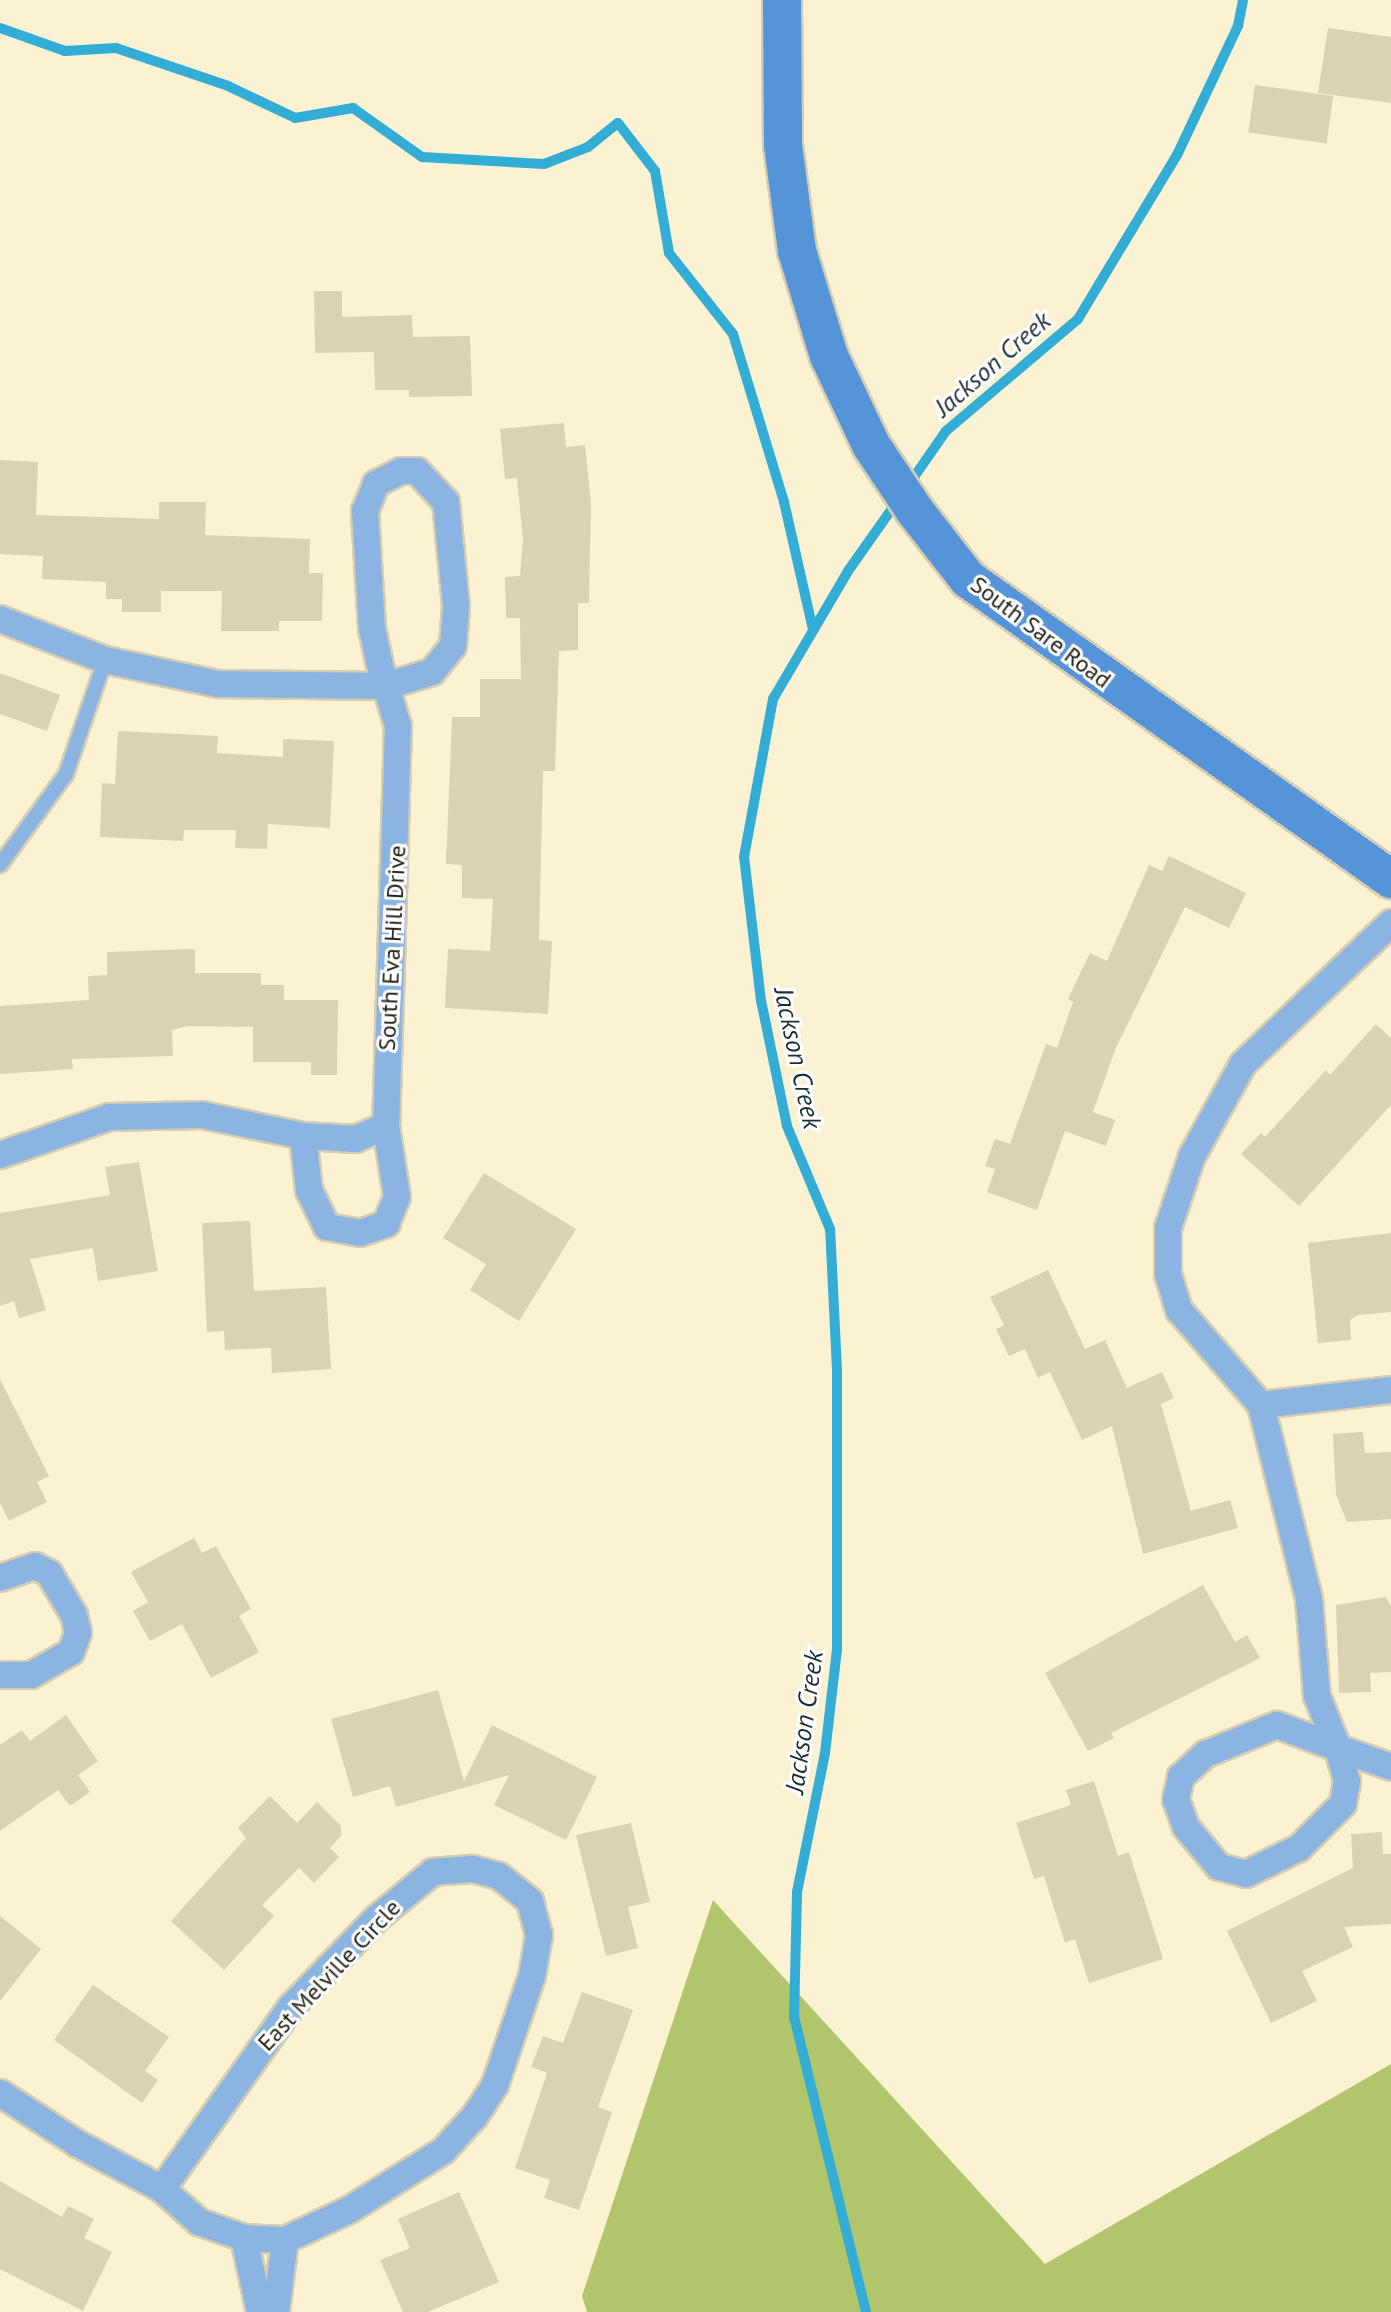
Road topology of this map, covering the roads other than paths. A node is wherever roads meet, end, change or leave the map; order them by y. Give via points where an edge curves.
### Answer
1 (782, 0) edge
2 (0, 619) edge
3 (105, 660) junction
4 (386, 686) junction
5 (0, 865) edge
6 (1391, 879) edge
7 (1391, 923) edge
8 (386, 1126) junction
9 (303, 1136) junction
10 (0, 1155) edge
11 (1391, 1390) edge
12 (1261, 1405) junction
13 (0, 1578) edge
14 (0, 1675) edge
15 (1338, 1748) junction
16 (1391, 1767) edge
17 (0, 2093) edge
18 (162, 2189) junction
19 (244, 2238) junction
20 (285, 2240) junction
21 (260, 2312) edge
22 (276, 2312) edge

1 - 6 main road, South Sare Road via 783,145 797,251 829,356 871,445 968,579
2 - 3 street
3 - 4 street via 218,684
3 - 5 lane via 66,774
4 - 4 street, South Eva Hill Drive via 432,672 453,646 456,606 446,502 417,471 401,471 376,484 365,511 372,628
4 - 8 street, South Eva Hill Drive via 398,726 399,795
7 - 12 street via 1243,1064 1192,1156 1168,1228 1168,1274 1179,1310
8 - 9 street via 356,1139
8 - 9 street, South Eva Hill Drive via 397,1197 386,1224 360,1233 327,1227 309,1190
9 - 10 street via 202,1115 109,1117
11 - 12 street
12 - 15 street via 1309,1599 1317,1696
13 - 14 street via 35,1566 49,1573 74,1615 78,1633 71,1652 31,1675
15 - 15 street via 1347,1781 1343,1804 1299,1848 1246,1874 1219,1867 1186,1827 1176,1800 1181,1777 1206,1754 1277,1725
15 - 16 street
17 - 18 street, East Melville Circle via 78,2144
18 - 19 street, East Melville Circle via 199,2222
18 - 20 street, East Melville Circle via 263,2043 377,1918 433,1872 472,1869 499,1876 530,1901 539,1935 532,1976 495,2085 443,2151 349,2210
19 - 20 street, East Melville Circle
19 - 21 street
20 - 22 street

